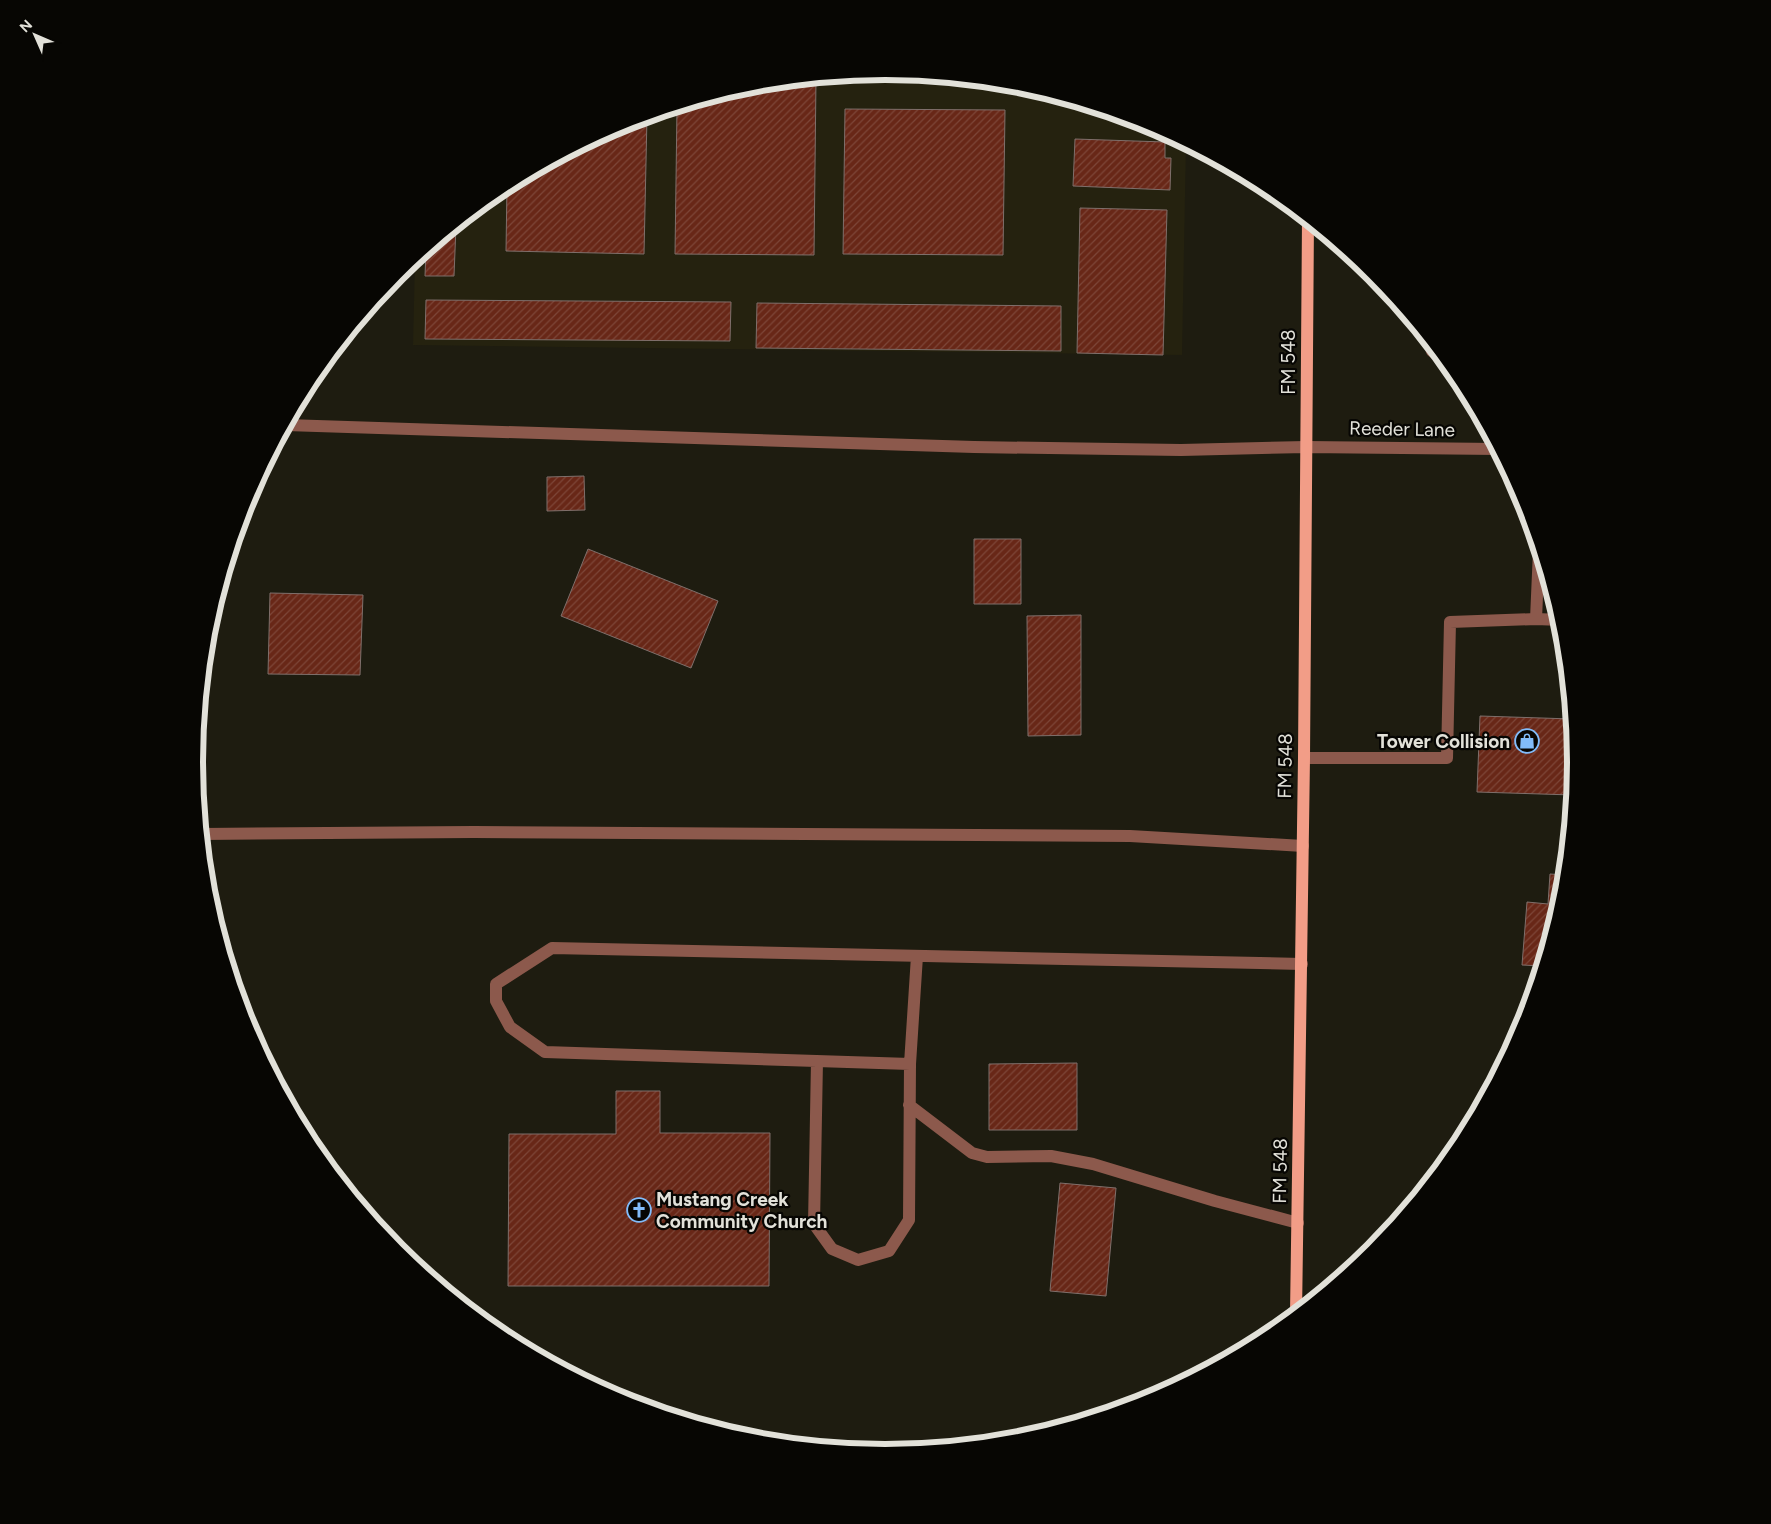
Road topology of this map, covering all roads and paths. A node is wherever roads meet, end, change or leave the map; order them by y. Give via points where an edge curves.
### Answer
1 (1308, 227) edge
2 (293, 425) edge
3 (1306, 447) junction
4 (1491, 449) edge
5 (1538, 567) edge
6 (1536, 619) junction
7 (1552, 620) edge
8 (1304, 758) junction
9 (207, 834) edge
10 (1303, 846) junction
11 (917, 956) junction
12 (1302, 964) junction
13 (817, 1061) junction
14 (910, 1064) junction
15 (909, 1104) junction
16 (1298, 1223) junction
17 (1296, 1306) edge

1 - 3 main road, FM 548 / FM 548
2 - 3 street, Reeder Lane via 984,447 1181,450
3 - 4 street, Reeder Lane
3 - 8 main road, FM 548 / FM 548
5 - 6 street
6 - 7 street
6 - 8 street via 1450,622 1447,758
8 - 10 main road, FM 548 / FM 548
9 - 10 street via 484,832 1120,836
10 - 12 main road, FM 548 / FM 548
11 - 12 street
11 - 13 street via 552,948 496,984 496,1001 510,1027 545,1052
11 - 14 street
12 - 16 main road, FM 548 / FM 548
13 - 14 street
13 - 15 street via 814,1224 832,1249 858,1260 889,1252 909,1220
14 - 15 street
15 - 16 street via 972,1153 987,1157 1051,1156 1093,1164
16 - 17 main road, FM 548 / FM 548

